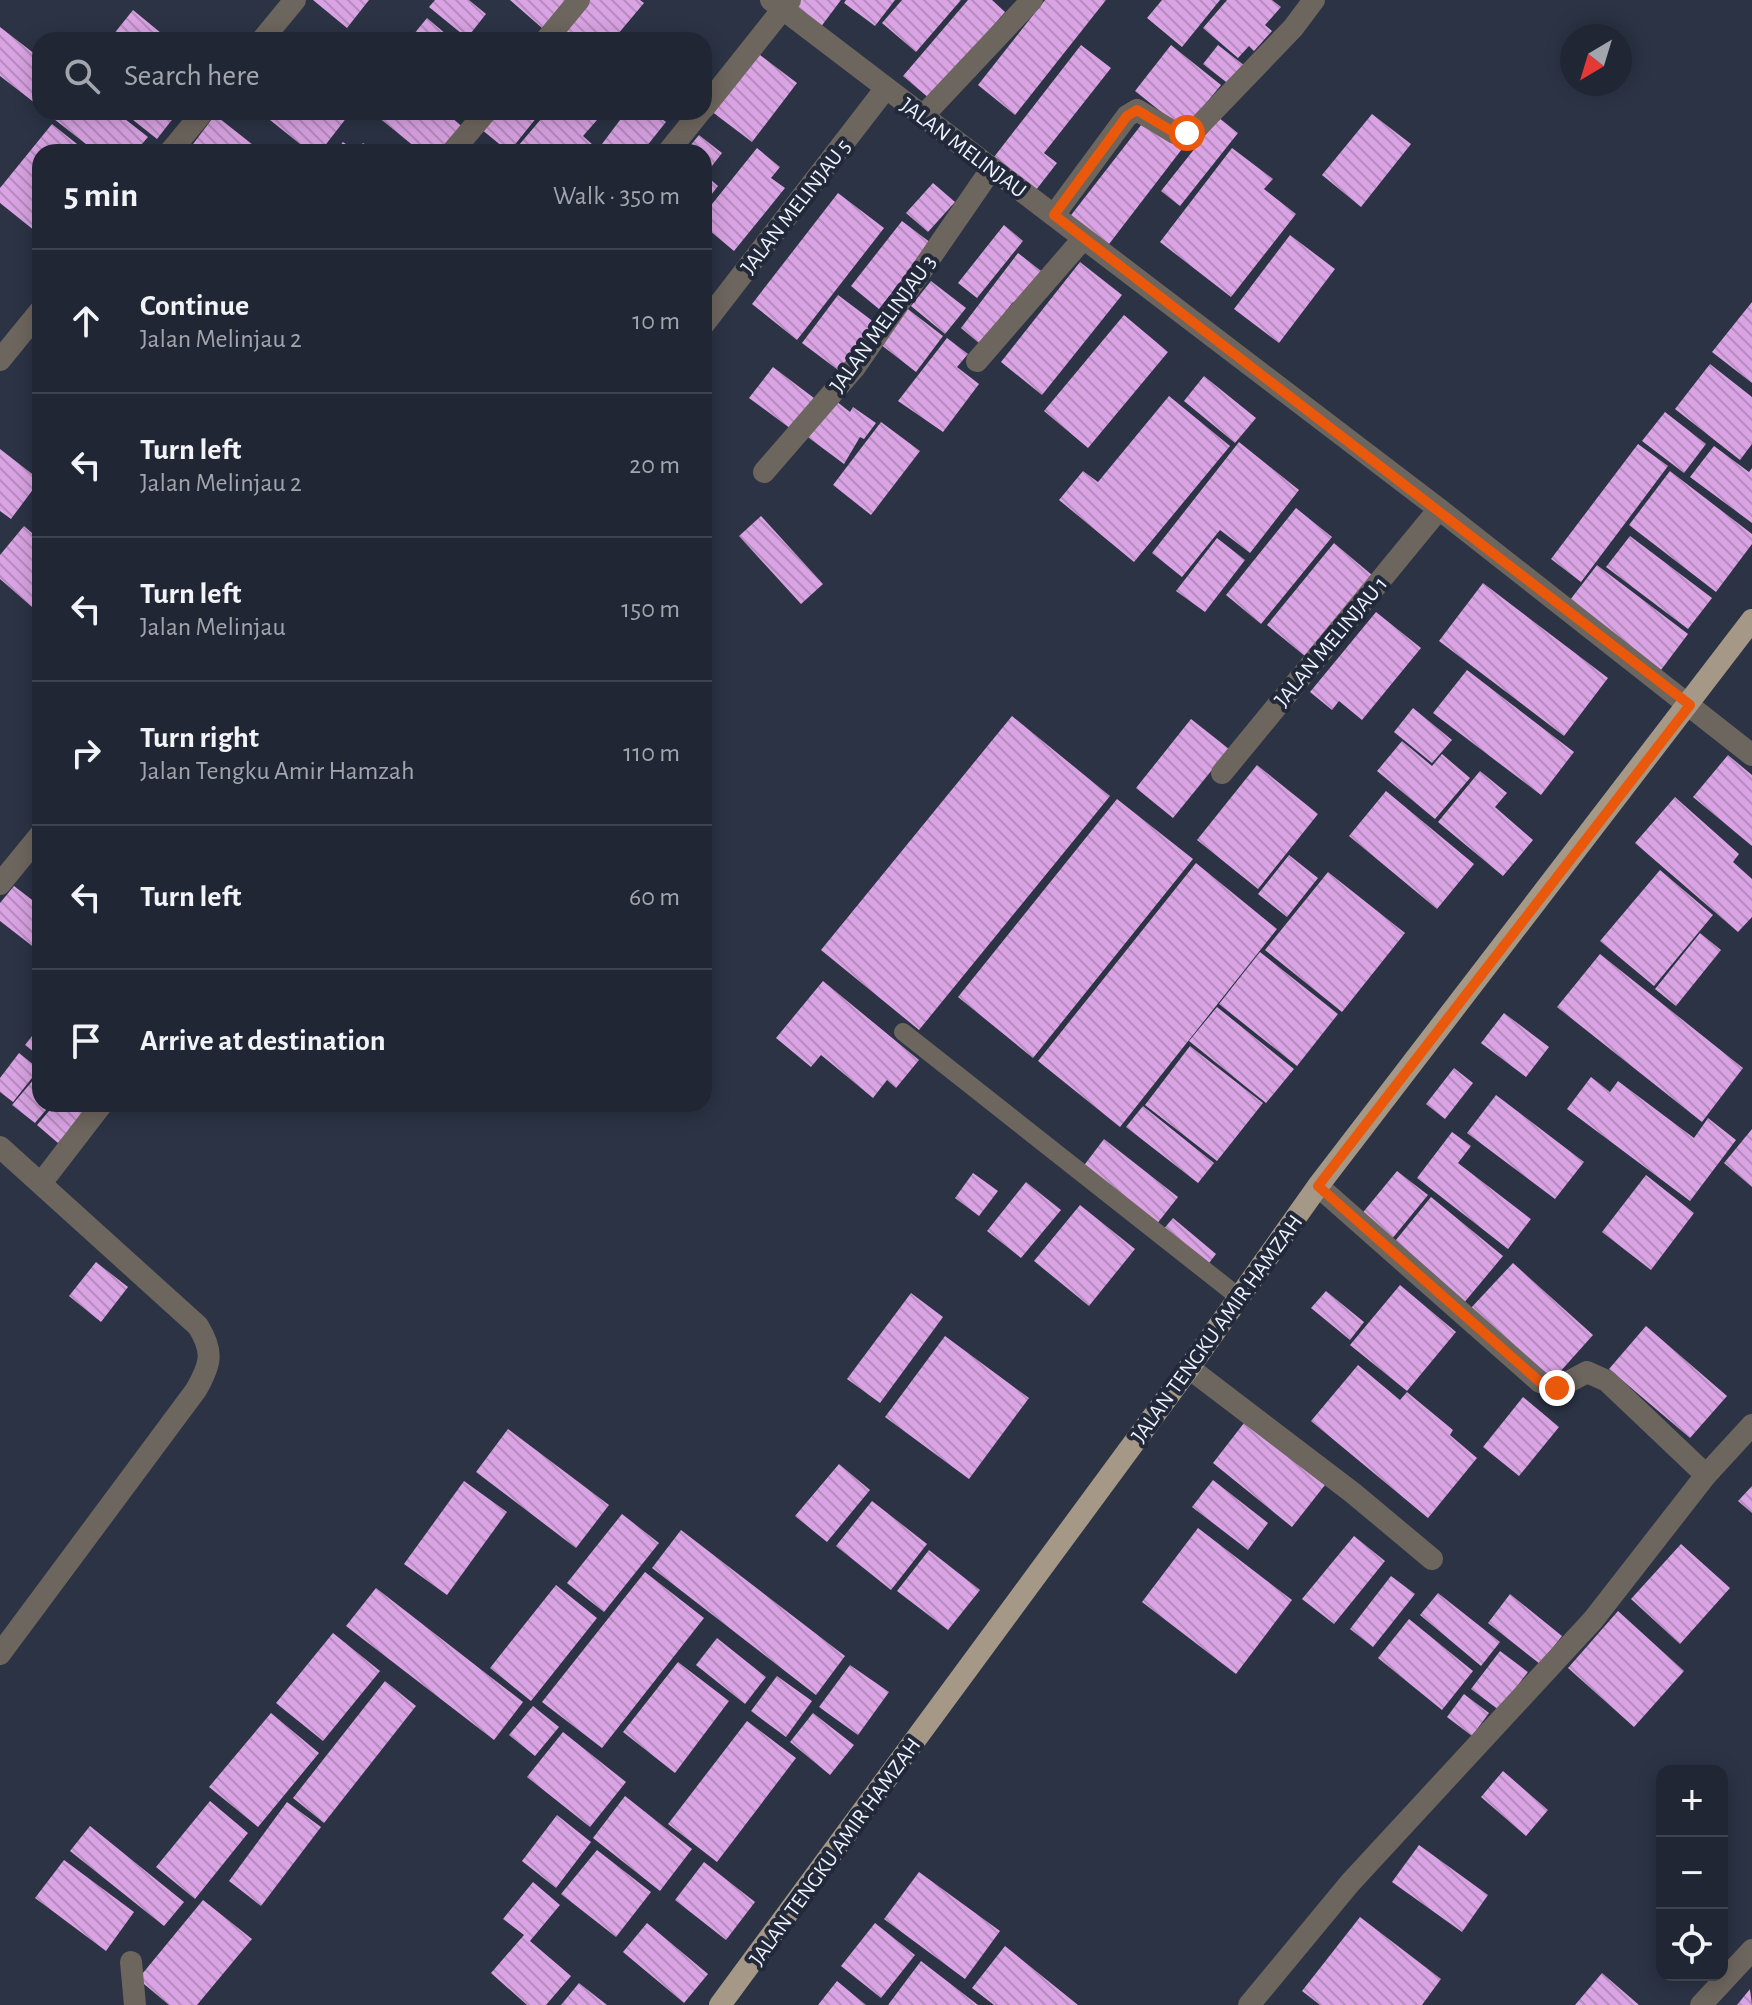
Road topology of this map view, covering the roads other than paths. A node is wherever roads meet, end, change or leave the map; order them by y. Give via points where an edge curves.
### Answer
1 (295, 0) edge
2 (579, 0) edge
3 (1032, 0) edge
4 (1314, 0) edge
5 (781, 3) edge
6 (269, 32) edge
7 (553, 32) edge
8 (886, 88) junction
9 (712, 96) edge
10 (923, 116) junction
11 (196, 120) edge
12 (479, 120) edge
13 (694, 120) edge
14 (177, 144) edge
15 (459, 144) edge
16 (674, 144) edge
17 (992, 168) junction
18 (1054, 215) junction
19 (1082, 240) junction
20 (712, 314) edge
21 (32, 321) edge
22 (0, 360) edge
23 (977, 361) dead end
24 (764, 472) dead end
25 (1439, 509) junction
26 (1752, 620) edge
27 (1690, 705) junction
28 (1752, 755) edge
29 (1222, 773) dead end
30 (32, 845) edge
31 (0, 884) edge
32 (903, 1032) dead end
33 (96, 1112) edge
34 (0, 1147) edge
35 (42, 1182) junction
36 (1318, 1186) junction
37 (1240, 1298) junction
38 (1189, 1368) junction
39 (1752, 1425) edge
40 (1706, 1475) junction
41 (1432, 1559) dead end
42 (0, 1654) edge
43 (1752, 1950) edge
44 (131, 1962) dead end
45 (135, 2005) edge
46 (720, 2005) edge
47 (1249, 2005) edge
48 (1701, 2005) edge

1 - 6 street
2 - 7 street
3 - 10 street
4 - 18 street via 1196,129 1175,133 1145,112 1127,116
5 - 8 street, JALAN MELINJAU
5 - 9 street
8 - 10 street, JALAN MELINJAU
8 - 20 street, JALAN MELINJAU 5
10 - 17 street, JALAN MELINJAU
11 - 14 street
12 - 15 street
13 - 16 street
17 - 18 street, JALAN MELINJAU
17 - 24 street, JALAN MELINJAU 3 via 855,367
18 - 19 street, JALAN MELINJAU
19 - 23 street
19 - 25 street, JALAN MELINJAU
21 - 22 street
25 - 27 street, JALAN MELINJAU
25 - 29 street, JALAN MELINJAU 1
26 - 27 main road, JALAN TENGKU AMIR HAMZAH
27 - 28 street, JALAN MELINJAU
27 - 36 main road, JALAN TENGKU AMIR HAMZAH
30 - 31 street
32 - 37 lane
33 - 35 street
34 - 35 street
35 - 42 street via 198,1326 211,1346 211,1365
36 - 37 main road, JALAN TENGKU AMIR HAMZAH
36 - 40 street via 1540,1382 1557,1388 1587,1372 1607,1381
37 - 38 main road, JALAN TENGKU AMIR HAMZAH
38 - 41 street
38 - 46 main road, JALAN TENGKU AMIR HAMZAH
39 - 40 street
40 - 47 street via 1593,1620 1350,1883
43 - 48 street
44 - 45 street

